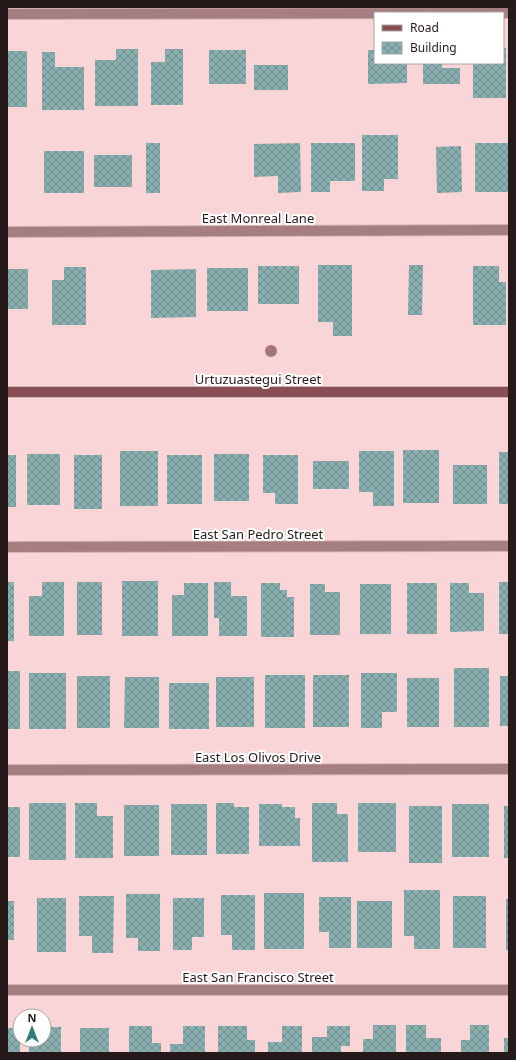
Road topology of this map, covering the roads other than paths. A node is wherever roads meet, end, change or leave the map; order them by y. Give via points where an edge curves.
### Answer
1 (374, 13) edge
2 (7, 14) edge
3 (509, 230) edge
4 (7, 232) edge
5 (7, 392) edge
6 (509, 392) edge
7 (509, 546) edge
8 (7, 547) edge
9 (509, 769) edge
10 (7, 770) edge
11 (7, 990) edge
12 (509, 990) edge

1 - 2 street
3 - 4 street, East Monreal Lane
5 - 6 main road, Urtuzuastegui Street
7 - 8 street, East San Pedro Street
9 - 10 street, East Los Olivos Drive
11 - 12 street, East San Francisco Street

